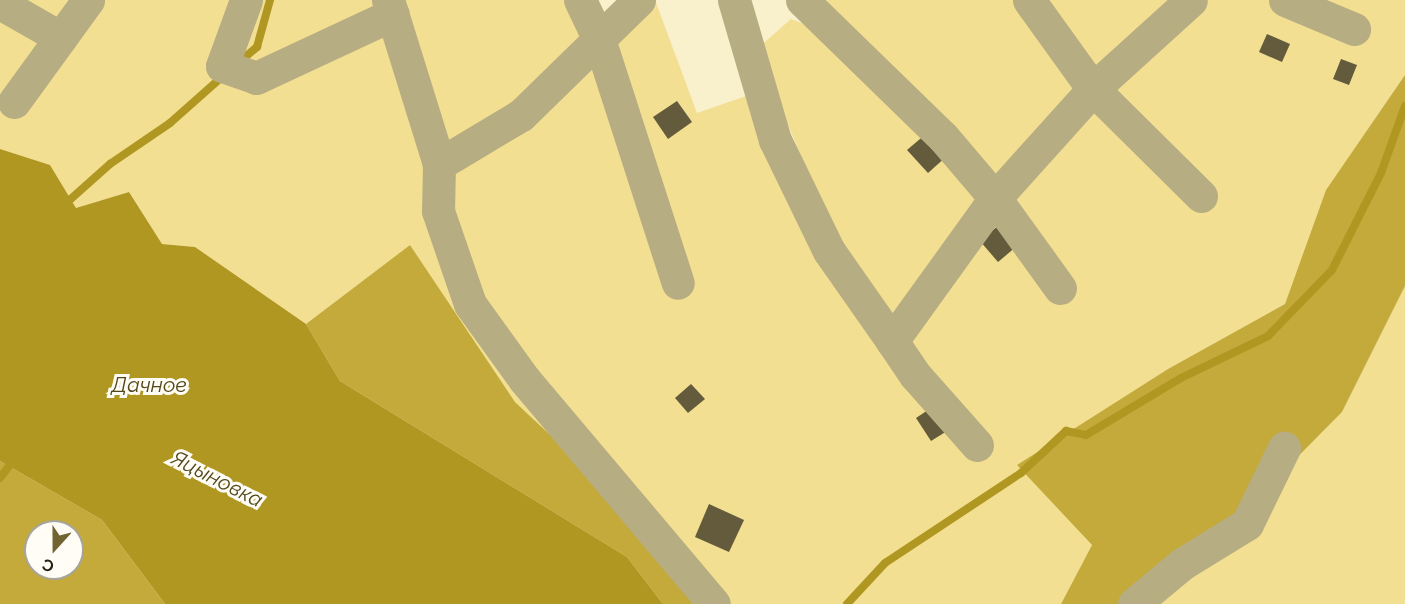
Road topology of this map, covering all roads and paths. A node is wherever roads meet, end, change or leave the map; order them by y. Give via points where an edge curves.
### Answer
1 (88, 0) edge
2 (246, 0) edge
3 (580, 0) edge
4 (639, 0) edge
5 (734, 0) edge
6 (802, 0) edge
7 (1029, 0) edge
8 (1191, 0) edge
9 (1285, 0) edge
10 (0, 3) edge
11 (390, 7) edge
12 (1354, 29) dead end
13 (61, 39) junction
14 (600, 42) junction
15 (1093, 89) junction
16 (14, 102) dead end
17 (439, 164) junction
18 (1201, 196) dead end
19 (995, 198) junction
20 (678, 283) dead end
21 (1060, 288) dead end
22 (892, 341) junction
23 (976, 445) dead end
24 (1284, 448) dead end
25 (714, 604) edge
26 (1134, 604) edge

1 - 13 lane
2 - 11 lane via 222,66 256,78
3 - 14 lane
4 - 14 lane
5 - 22 lane via 775,140 829,251
6 - 19 lane via 891,83
7 - 15 lane
8 - 15 lane
9 - 12 lane
10 - 13 lane
11 - 17 lane
13 - 16 lane
14 - 17 lane via 521,115
14 - 20 lane
15 - 18 lane
15 - 19 lane
17 - 25 lane via 438,211 470,304 524,379
19 - 21 lane
19 - 22 lane
22 - 23 lane via 915,375
24 - 26 lane via 1247,524 1182,564

